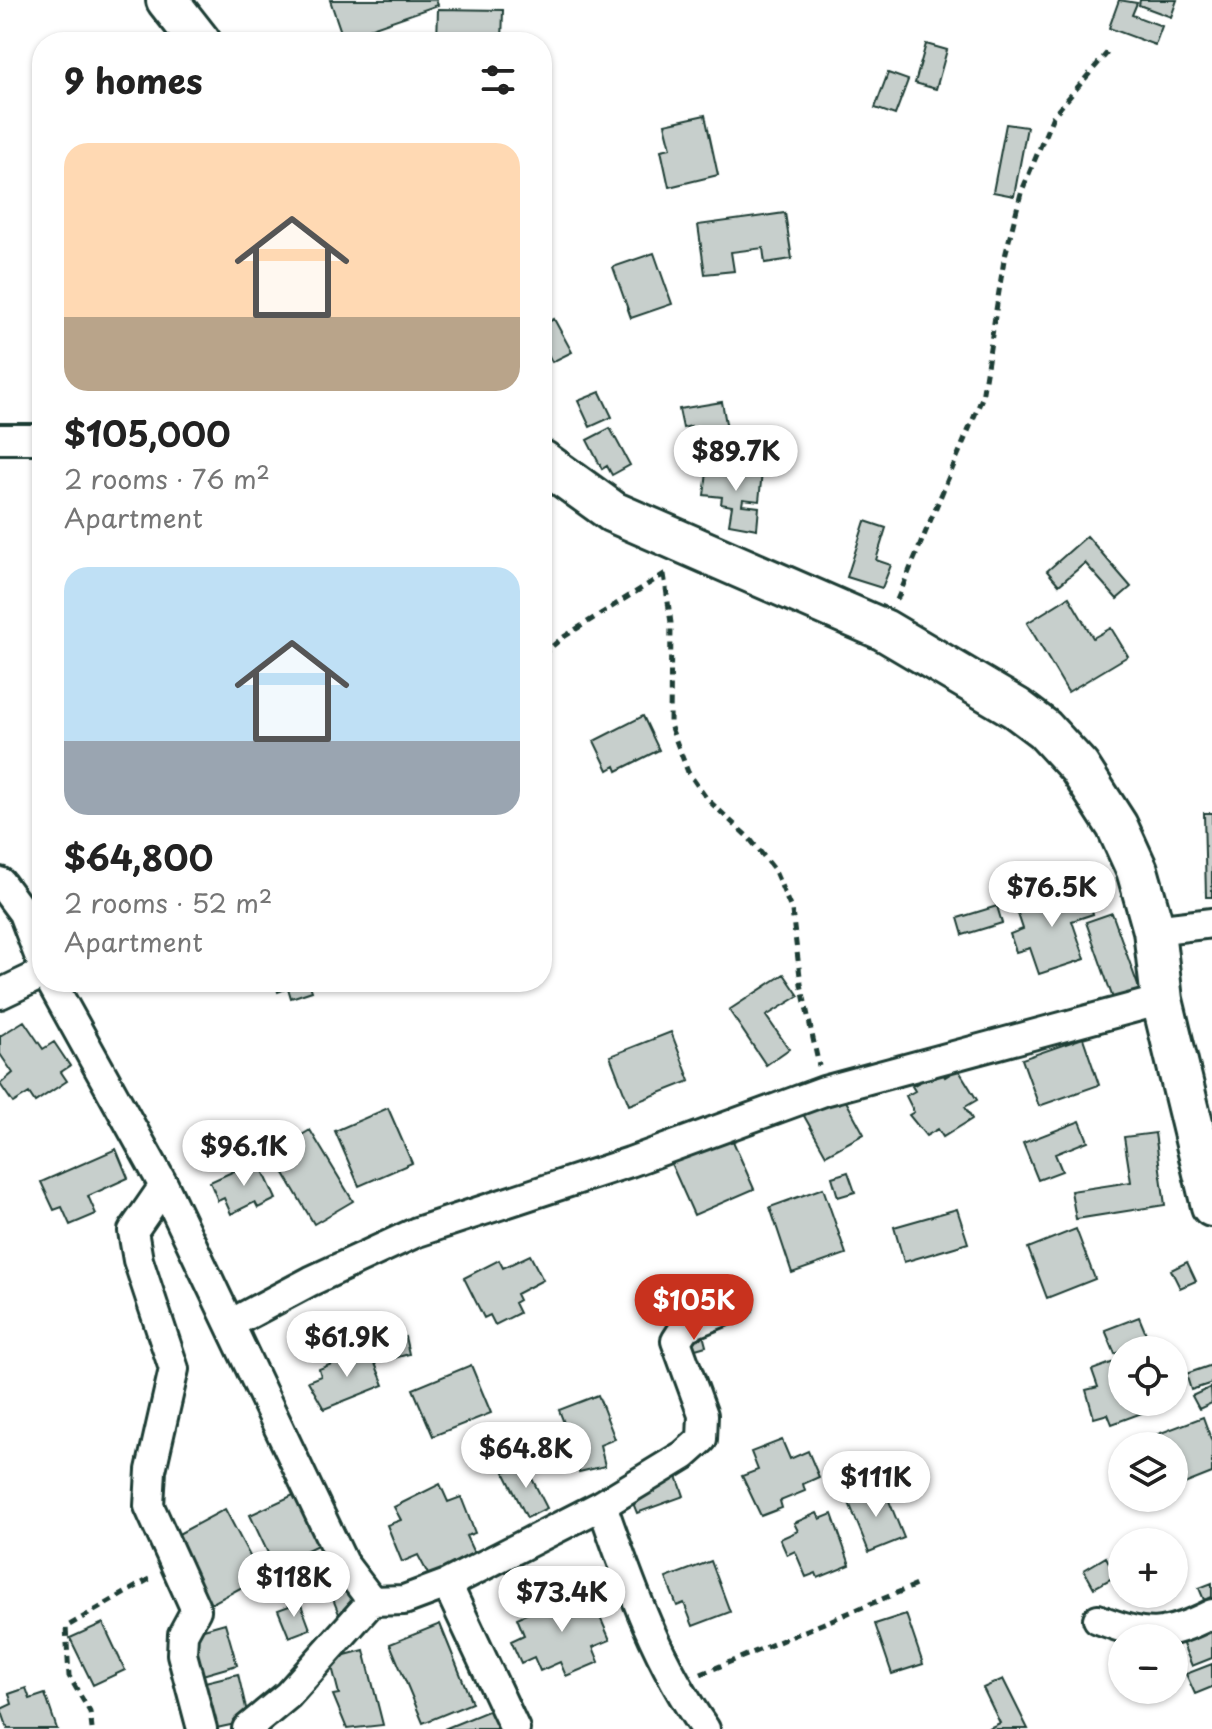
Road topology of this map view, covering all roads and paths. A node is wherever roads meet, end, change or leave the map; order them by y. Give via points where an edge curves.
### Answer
1 (167, 0) edge
2 (192, 32) edge
3 (1107, 53) dead end
4 (0, 439) edge
5 (32, 439) edge
6 (552, 468) edge
7 (701, 550) junction
8 (664, 574) junction
9 (884, 630) junction
10 (552, 646) edge
11 (0, 882) edge
12 (1212, 923) edge
13 (1154, 930) junction
14 (32, 937) edge
15 (32, 979) edge
16 (57, 992) edge
17 (0, 994) edge
18 (1162, 1000) junction
19 (824, 1091) junction
20 (164, 1186) junction
21 (1212, 1206) edge
22 (738, 1305) dead end
23 (230, 1324) junction
24 (602, 1505) junction
25 (176, 1563) junction
26 (447, 1584) junction
27 (916, 1585) dead end
28 (372, 1601) junction
29 (1212, 1614) edge
30 (1098, 1619) dead end
31 (673, 1684) junction
32 (92, 1729) edge
33 (202, 1729) edge
34 (247, 1729) edge
35 (515, 1729) edge
36 (705, 1729) edge

1 - 2 street
3 - 9 path via 1053,116 1021,193 1004,260 982,398
4 - 5 street
6 - 7 street via 613,512
7 - 8 path
7 - 9 street
8 - 10 path
8 - 19 path via 671,623 670,725 688,772 774,869 792,911
9 - 13 street via 1016,708 1053,738 1117,826 1137,870
11 - 14 street via 23,913
12 - 13 street
13 - 18 street
15 - 17 street
16 - 20 street
18 - 19 street
18 - 21 street
19 - 23 street via 417,1232
20 - 23 street
20 - 25 street via 133,1231 174,1369 151,1470 149,1506
22 - 24 street via 685,1327 676,1341 703,1415 702,1439
23 - 28 street via 343,1563
24 - 26 street
24 - 31 street
25 - 32 path via 66,1627 69,1676 90,1712
25 - 33 street via 196,1610 183,1634 182,1654
26 - 28 street via 404,1600
26 - 35 street
27 - 31 path
28 - 34 street via 288,1695
29 - 30 street via 1160,1635 1135,1633
31 - 36 street

